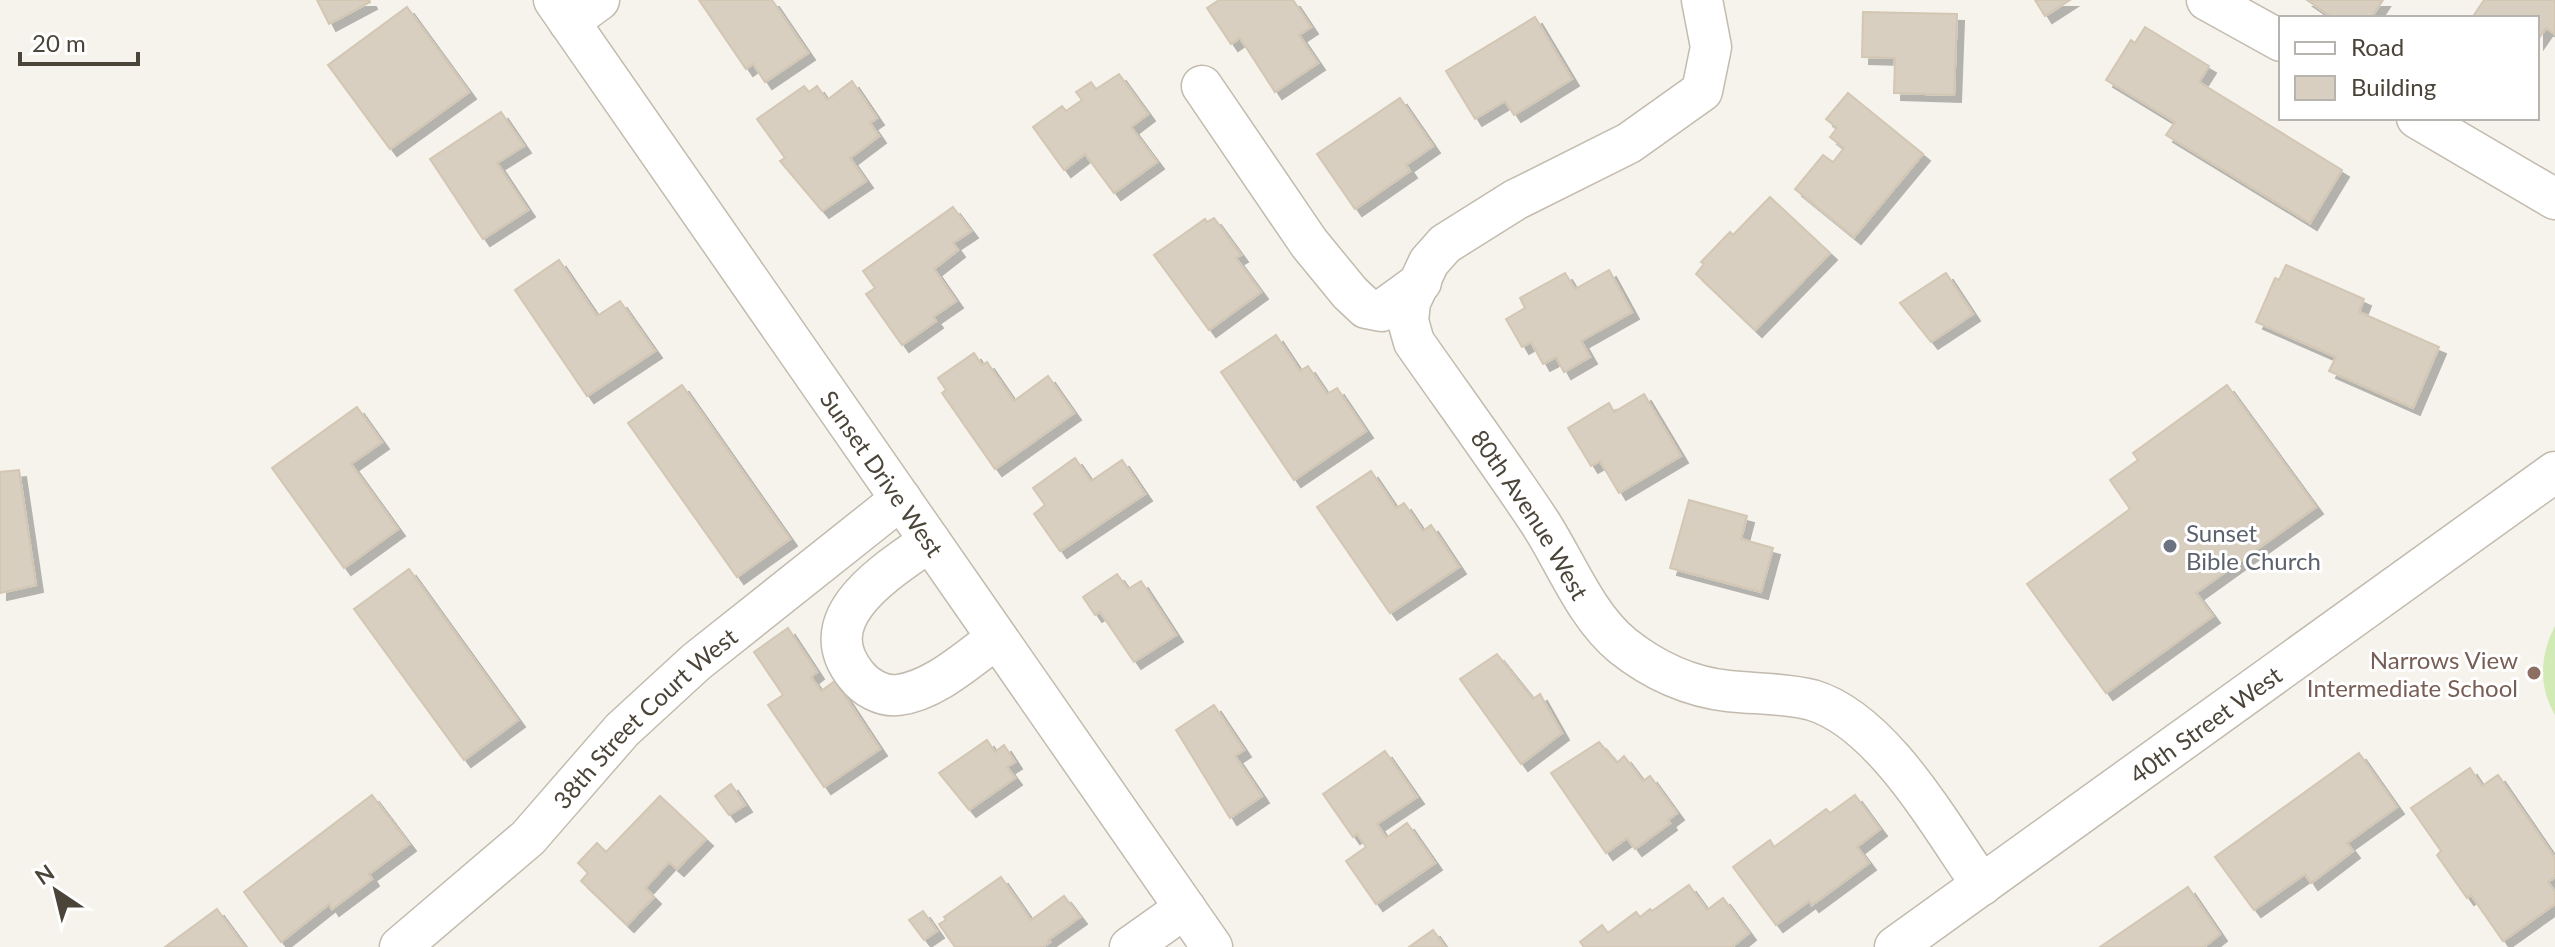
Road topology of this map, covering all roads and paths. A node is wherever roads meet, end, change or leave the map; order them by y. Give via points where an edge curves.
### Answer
1 (1702, 0) edge
2 (2207, 0) edge
3 (574, 7) edge
4 (2279, 40) edge
5 (1202, 86) dead end
6 (2420, 120) edge
7 (2555, 199) edge
8 (1421, 282) junction
9 (2555, 472) edge
10 (901, 499) junction
11 (930, 541) junction
12 (997, 638) junction
13 (1982, 885) junction
14 (1185, 908) junction
15 (1915, 941) edge
16 (400, 947) edge
17 (1130, 947) edge
18 (1212, 947) edge

1 - 8 street via 1711,47 1702,91 1629,143 1515,200 1445,244
2 - 4 street
3 - 10 street, Sunset Drive West
5 - 8 street via 1309,243 1366,308 1381,311
6 - 7 street
8 - 13 street, 80th Avenue West via 1410,302 1414,342 1620,644 1647,664 1692,685 1813,701 1840,714 1903,774
9 - 13 street, 40th Street West
10 - 11 street, Sunset Drive West
10 - 16 street, 38th Street Court West via 696,662 622,730 528,838
11 - 12 street, Sunset Drive West
11 - 12 street via 874,582 854,604 840,631 843,652 856,675 875,691 896,696 921,689
12 - 14 street, Sunset Drive West
13 - 15 street, 40th Street West
14 - 17 street
14 - 18 street, Sunset Drive West

